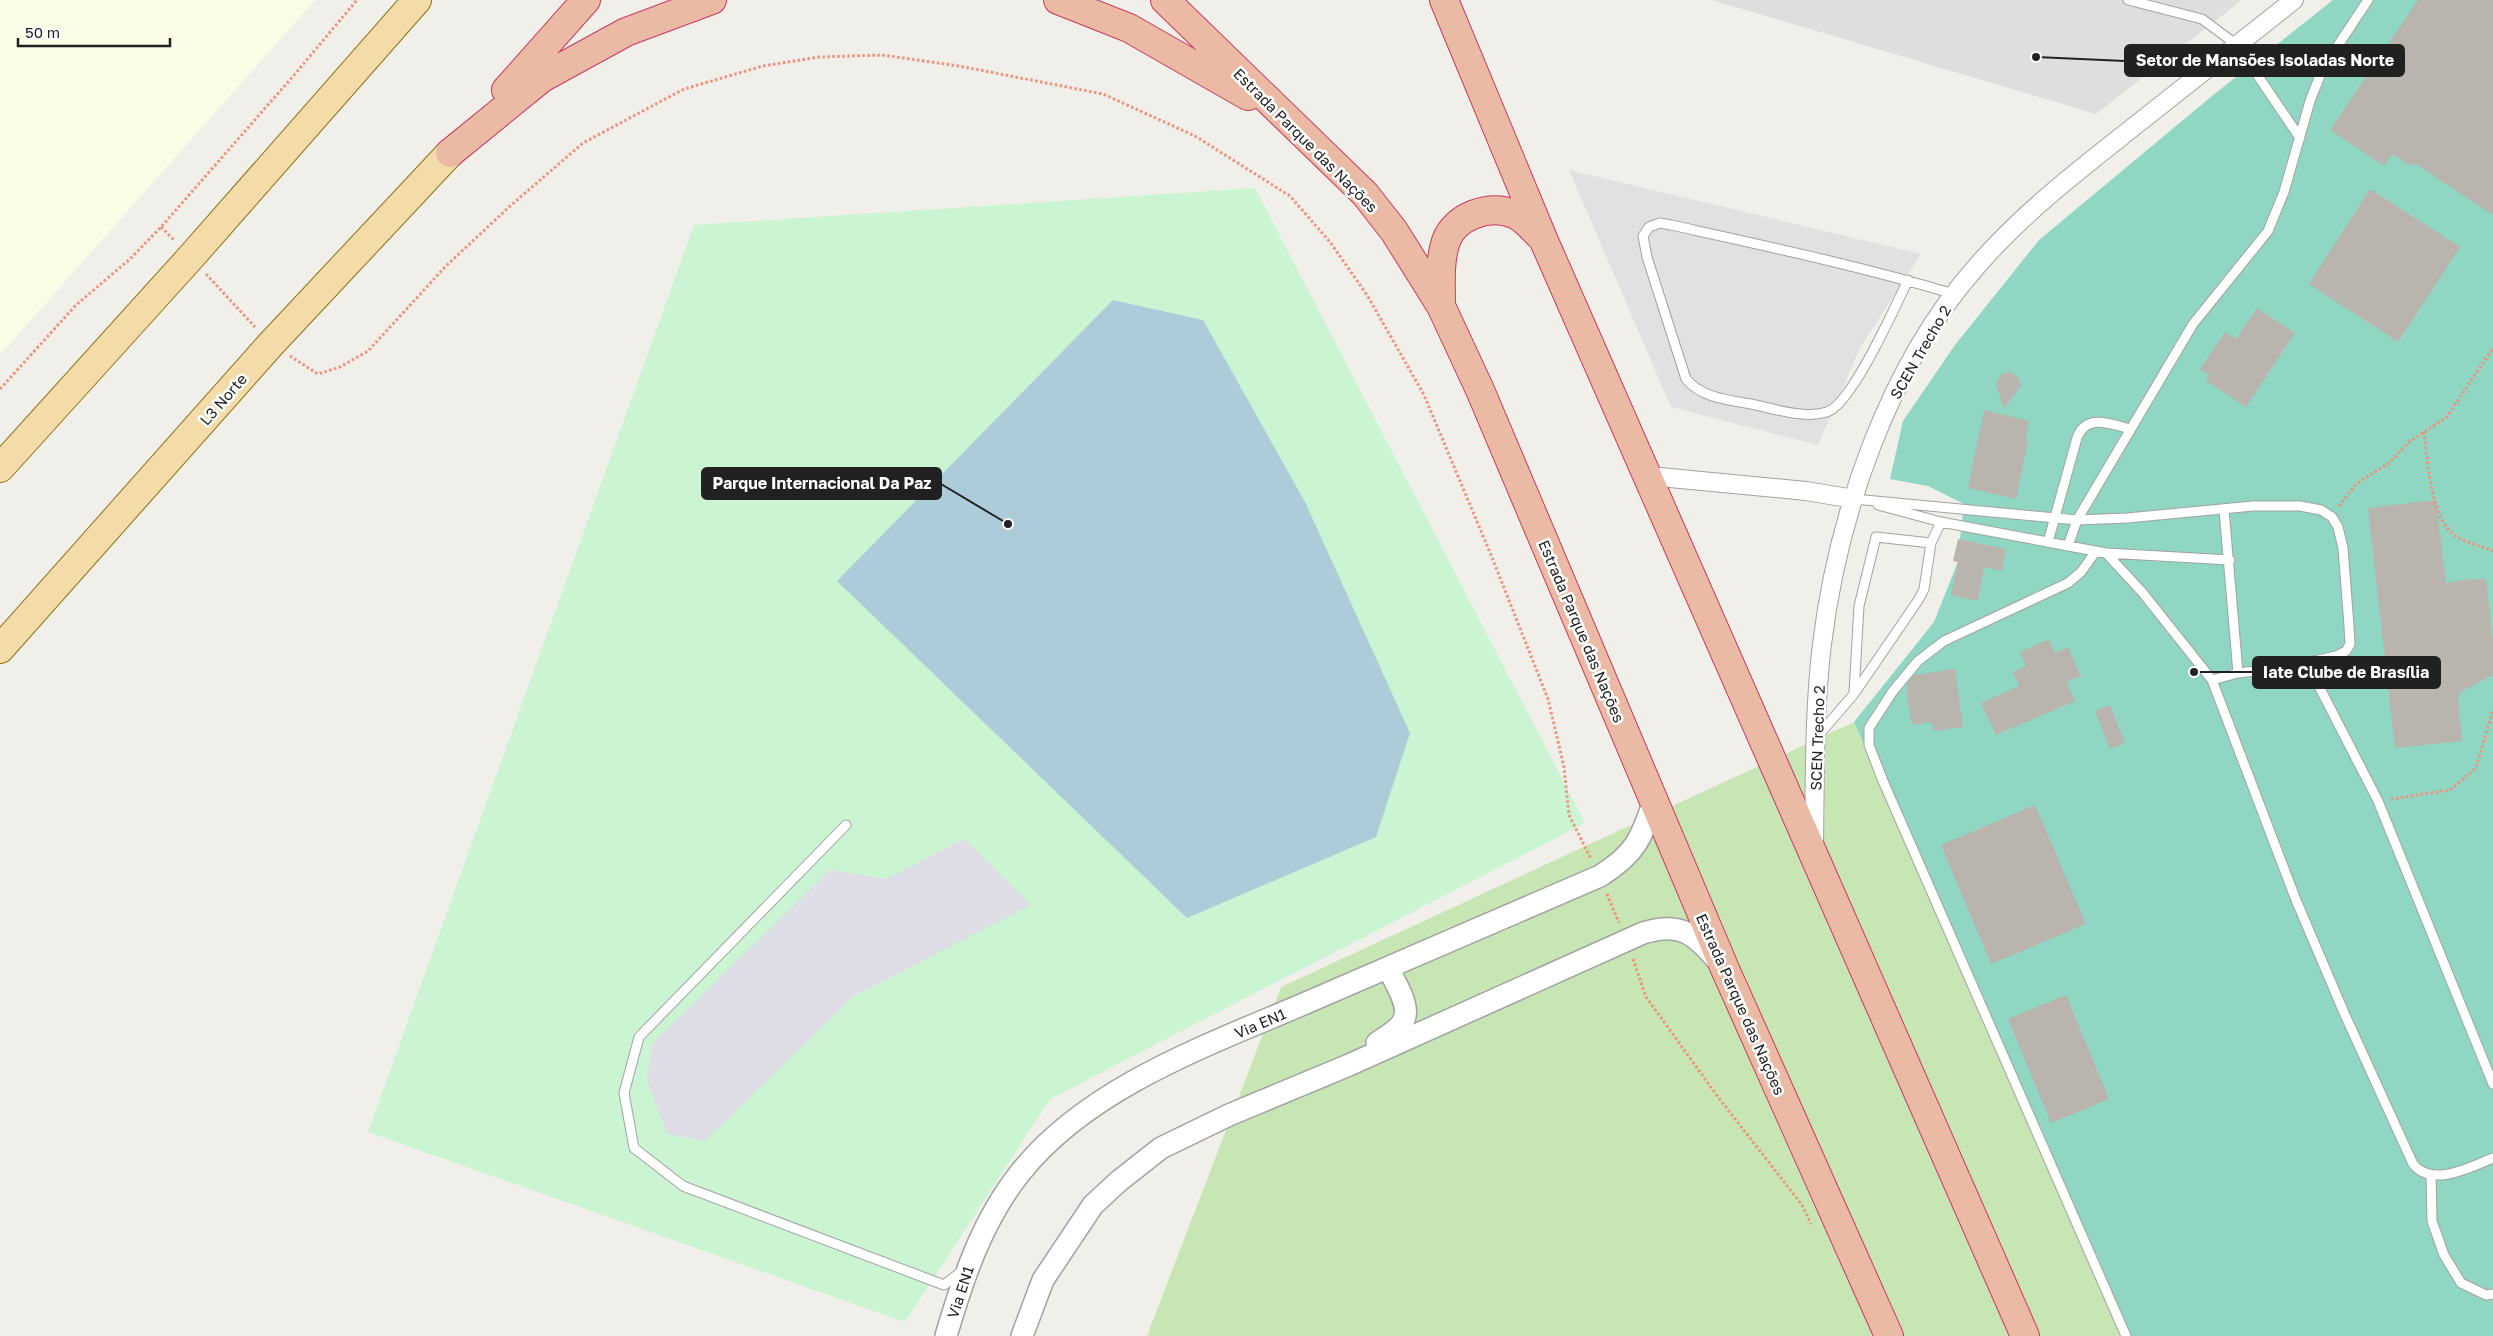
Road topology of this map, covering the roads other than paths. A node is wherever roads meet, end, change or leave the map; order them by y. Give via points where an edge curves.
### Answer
1 (417, 0) edge
2 (586, 0) edge
3 (712, 0) edge
4 (1058, 0) edge
5 (1165, 0) edge
6 (1444, 0) edge
7 (2128, 0) edge
8 (2294, 0) edge
9 (2368, 0) edge
10 (2237, 45) junction
11 (1288, 120) junction
12 (2300, 138) junction
13 (450, 153) junction
14 (1544, 241) junction
15 (1908, 280) junction
16 (1954, 294) junction
17 (1441, 306) junction
18 (2130, 429) junction
19 (0, 468) edge
20 (1649, 476) junction
21 (1854, 499) junction
22 (2224, 510) junction
23 (2055, 518) junction
24 (2077, 520) junction
25 (1940, 522) junction
26 (2048, 542) junction
27 (1931, 543) junction
28 (2068, 546) junction
29 (2096, 551) junction
30 (2106, 553) junction
31 (2230, 560) junction
32 (0, 649) edge
33 (2307, 663) junction
34 (2238, 673) junction
35 (2212, 680) junction
36 (1854, 694) junction
37 (1816, 738) junction
38 (1654, 800) junction
39 (846, 825) dead end
40 (1814, 850) junction
41 (1388, 968) junction
42 (1725, 969) junction
43 (1349, 1065) junction
44 (2493, 1084) edge
45 (2492, 1161) edge
46 (2432, 1175) junction
47 (968, 1266) junction
48 (2493, 1294) edge
49 (946, 1336) edge
50 (1022, 1336) edge
51 (1889, 1336) edge
52 (2025, 1336) edge
53 (2126, 1336) edge

1 - 19 main road
2 - 13 highway
3 - 13 highway via 626,32 542,78
4 - 11 highway via 1129,28
5 - 11 highway, Estrada Parque das Nações
6 - 14 highway
7 - 10 lane via 2202,19
8 - 10 street, SCEN Trecho 2
9 - 12 lane via 2323,68
10 - 12 lane
10 - 16 street, SCEN Trecho 2 via 2030,211 1977,265
11 - 17 highway, Estrada Parque das Nações via 1365,194 1394,231
12 - 18 lane via 2268,231 2193,324
13 - 32 main road, L3 Norte via 271,344
14 - 17 highway via 1513,213 1487,211 1463,220 1451,230 1444,247
14 - 20 highway
15 - 15 lane via 1671,224 1649,226 1643,236 1646,257 1680,365 1690,384 1700,392 1789,412 1818,414 1837,407 1859,375
15 - 16 lane
16 - 21 street, SCEN Trecho 2 via 1889,404
17 - 38 highway, Estrada Parque das Nações via 1480,390
18 - 23 lane via 2095,422 2084,426
18 - 24 lane
20 - 21 street via 1806,490
20 - 40 highway
21 - 23 lane
21 - 25 lane
21 - 37 street, SCEN Trecho 2 via 1831,592 1823,642
22 - 24 lane
22 - 31 lane
22 - 33 lane via 2300,506 2321,510 2332,517 2338,527 2343,548 2350,644 2343,653
23 - 24 lane
23 - 26 lane
24 - 28 lane
25 - 26 lane
25 - 27 lane
26 - 28 lane
27 - 36 lane via 1920,599
27 - 36 lane via 1876,537 1859,606
28 - 29 lane
29 - 30 lane
29 - 53 lane via 2081,572 2068,583 1928,651 1873,719 1868,740 1883,781
30 - 31 lane
30 - 35 lane via 2142,592
31 - 34 lane
33 - 34 lane
33 - 44 lane via 2378,801
34 - 35 lane
35 - 46 lane via 2275,846 2345,1015 2408,1156 2421,1173
36 - 37 lane
37 - 40 street, SCEN Trecho 2
38 - 41 street, Via EN1 via 1646,826 1632,852 1618,865 1600,876
38 - 42 highway, Estrada Parque das Nações
39 - 47 lane via 640,1038 624,1093 634,1148 683,1186 944,1285
40 - 52 highway
41 - 43 street via 1406,1009 1405,1017 1401,1025
41 - 47 street, Via EN1 via 1188,1055 1104,1100 1070,1124 1020,1172 981,1236
42 - 43 street via 1704,945 1684,930 1662,928 1643,933
42 - 51 highway, Estrada Parque das Nações
43 - 50 street via 1230,1114 1161,1148 1118,1181 1093,1205 1052,1265
45 - 46 lane
46 - 48 lane via 2432,1221 2444,1255 2460,1283 2486,1295
47 - 49 street, Via EN1

